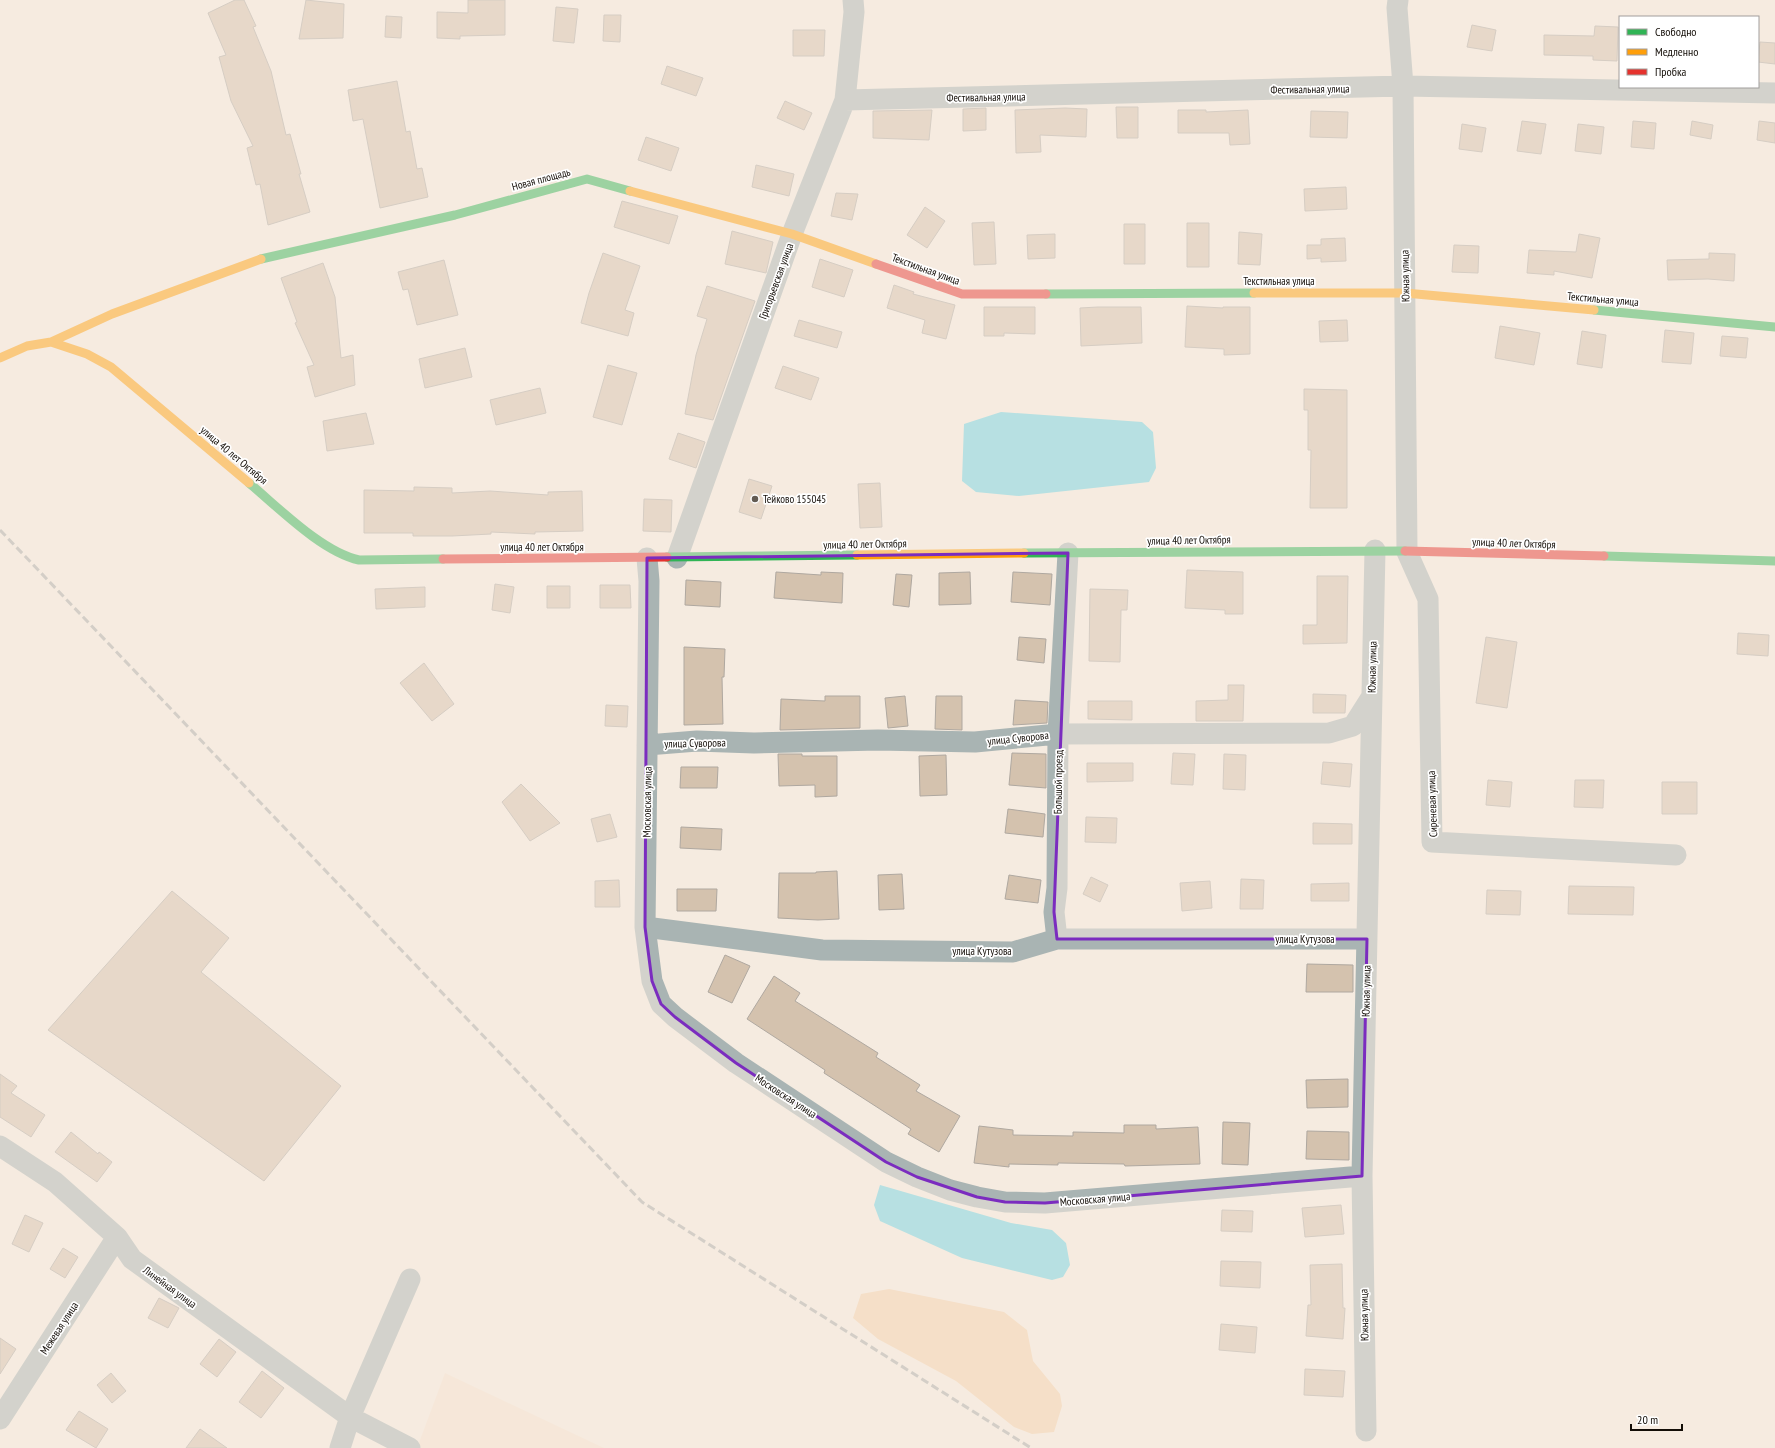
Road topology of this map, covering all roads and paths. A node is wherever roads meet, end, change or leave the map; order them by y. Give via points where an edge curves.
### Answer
1 (1398, 0) edge
2 (855, 4) edge
3 (1403, 86) junction
4 (1775, 93) edge
5 (845, 100) junction
6 (792, 234) junction
7 (1405, 293) junction
8 (1775, 327) edge
9 (51, 342) junction
10 (0, 358) edge
11 (1375, 550) junction
12 (1406, 552) junction
13 (1068, 554) junction
14 (647, 558) junction
15 (677, 558) junction
16 (1775, 561) edge
17 (1372, 696) junction
18 (1058, 734) junction
19 (647, 745) junction
20 (1676, 855) dead end
21 (645, 927) junction
22 (1057, 939) junction
23 (1367, 939) junction
24 (0, 1146) edge
25 (1362, 1176) junction
26 (117, 1237) junction
27 (410, 1279) dead end
28 (0, 1418) edge
29 (350, 1418) junction
30 (1366, 1431) dead end
31 (340, 1448) edge
32 (410, 1448) edge

1 - 3 street, Южная улица
2 - 5 street, Григорьевская улица
3 - 4 street, Фестивальная улица
3 - 5 street, Фестивальная улица
3 - 7 street, Южная улица
5 - 6 street, Григорьевская улица
6 - 7 street, Текстильная улица via 962,294
6 - 9 street, Новая площадь via 586,179 455,215 256,260 112,314
6 - 15 street, Григорьевская улица
7 - 8 street, Текстильная улица
7 - 12 street, Южная улица
9 - 10 street via 27,346
9 - 14 street, улица 40 лет Октября via 87,354 111,367 314,537 346,558
11 - 12 street, улица 40 лет Октября
11 - 13 street, улица 40 лет Октября
11 - 17 street, Южная улица
12 - 16 street, улица 40 лет Октября
12 - 20 street, Сиреневая улица via 1428,599 1432,842
13 - 15 street, улица 40 лет Октября
13 - 18 street, Большой проезд
14 - 15 street, улица 40 лет Октября
14 - 19 street, Московская улица
17 - 18 street, улица Суворова via 1353,726 1329,733
17 - 23 street, Южная улица
18 - 19 street, улица Суворова via 975,742 878,740
18 - 22 street, Большой проезд via 1057,888 1054,912
19 - 21 street, Московская улица
21 - 22 street, улица Кутузова via 822,950 1013,952
21 - 25 street, Московская улица via 652,981 661,1004 675,1018 886,1162 950,1190 1005,1202 1045,1203
22 - 23 street, улица Кутузова
23 - 25 street, Южная улица
24 - 26 street, Линейная улица via 55,1182
25 - 30 street, Южная улица
26 - 28 street, Межевая улица
26 - 29 street, Линейная улица via 132,1259
27 - 29 street
29 - 31 street
29 - 32 street, Линейная улица

